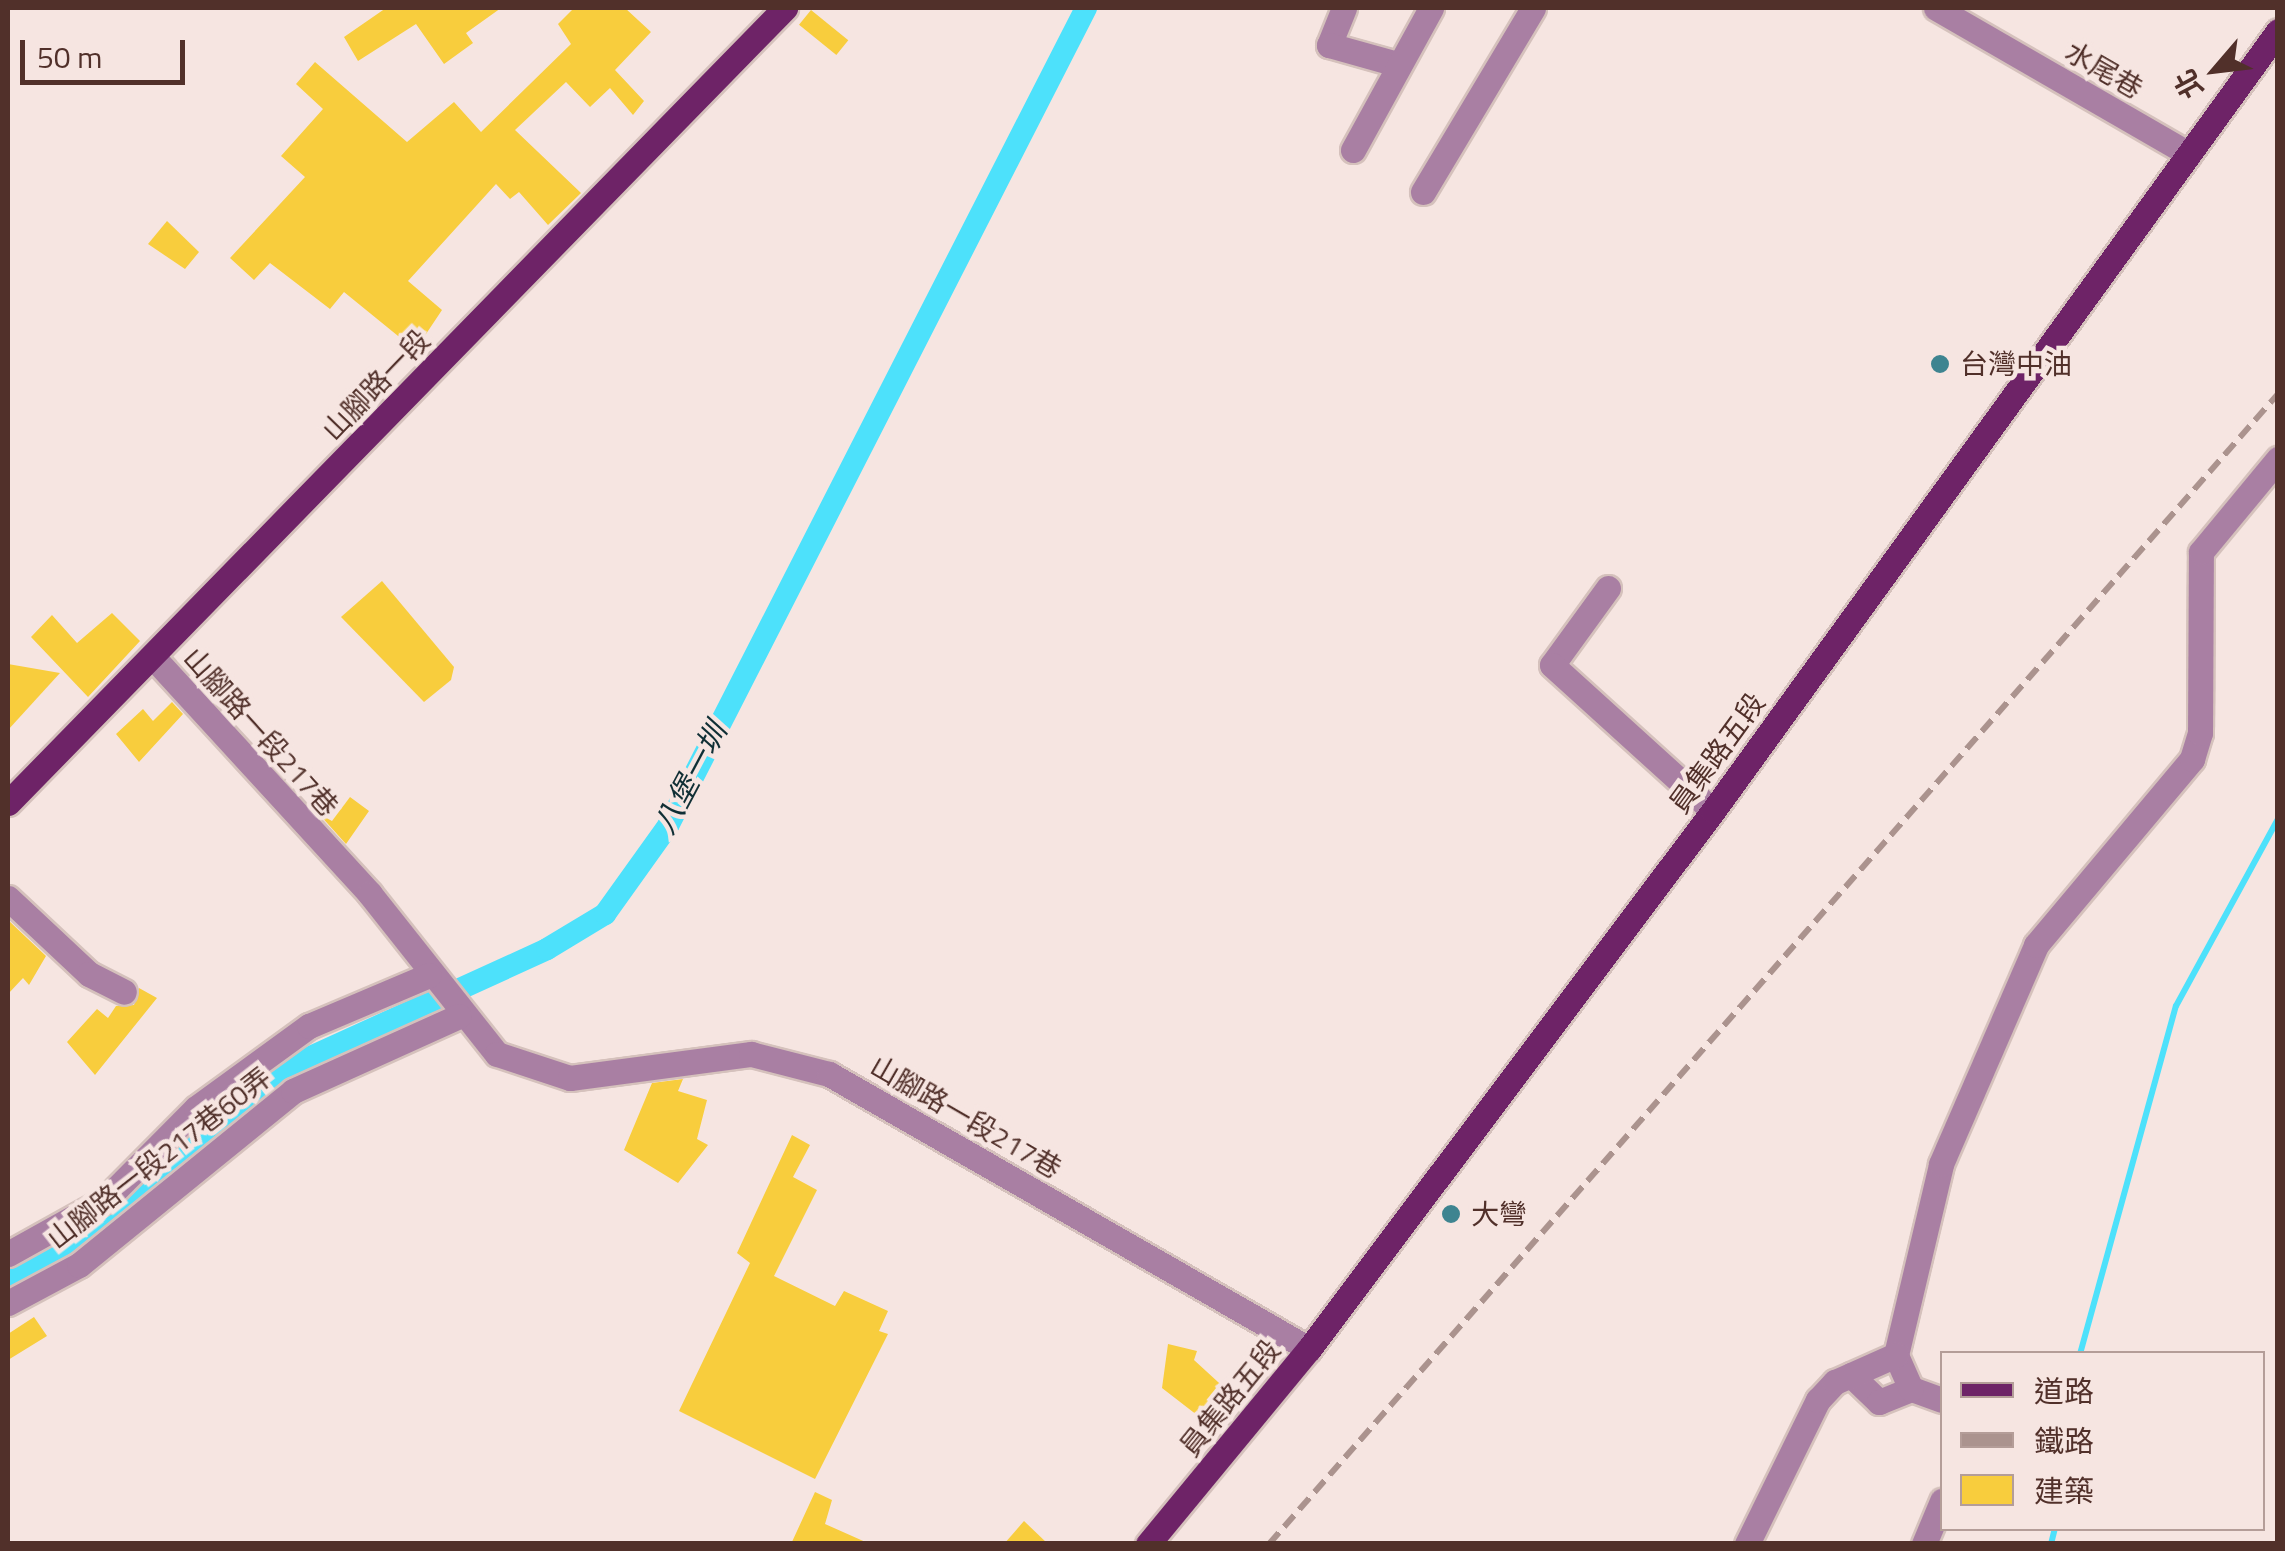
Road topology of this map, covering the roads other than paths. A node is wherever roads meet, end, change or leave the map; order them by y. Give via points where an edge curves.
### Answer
1 (784, 8) edge
2 (1344, 8) edge
3 (1431, 8) edge
4 (1533, 8) edge
5 (1936, 8) edge
6 (2278, 31) edge
7 (1397, 64) junction
8 (1354, 150) dead end
9 (2189, 154) junction
10 (1423, 192) dead end
11 (2278, 459) edge
12 (1608, 588) dead end
13 (153, 657) junction
14 (8, 802) edge
15 (1713, 811) junction
16 (8, 898) edge
17 (434, 981) junction
18 (124, 992) dead end
19 (459, 1016) junction
20 (8, 1254) edge
21 (8, 1303) edge
22 (1309, 1349) junction
23 (1896, 1355) junction
24 (1851, 1375) junction
25 (1911, 1390) junction
26 (1940, 1399) edge
27 (1940, 1506) edge
28 (1148, 1544) edge
29 (1746, 1544) edge
30 (1924, 1544) edge

1 - 13 main road, 山腳路一段
2 - 7 lane via 1330,45
3 - 7 lane
4 - 10 lane
5 - 9 lane, 水尾巷
6 - 9 main road, 員集路五段
7 - 8 lane
9 - 15 main road, 員集路五段
11 - 23 lane via 2200,552 2200,733 2192,759 2036,945 1940,1164
12 - 15 lane via 1552,666
13 - 14 main road, 山腳路一段
13 - 17 lane, 山腳路一段217巷 via 370,894
15 - 22 main road, 員集路五段
16 - 18 lane via 89,974
17 - 19 lane, 山腳路一段217巷
17 - 20 lane via 310,1026 196,1108 105,1200
19 - 21 lane, 山腳路一段217巷60弄 via 293,1090 79,1264
19 - 22 lane, 山腳路一段217巷 via 497,1054 570,1078 752,1054 828,1074
22 - 28 main road, 員集路五段
23 - 24 lane
23 - 25 lane
24 - 25 lane via 1879,1402
24 - 29 lane via 1835,1382 1810,1414
25 - 26 lane
27 - 30 lane

